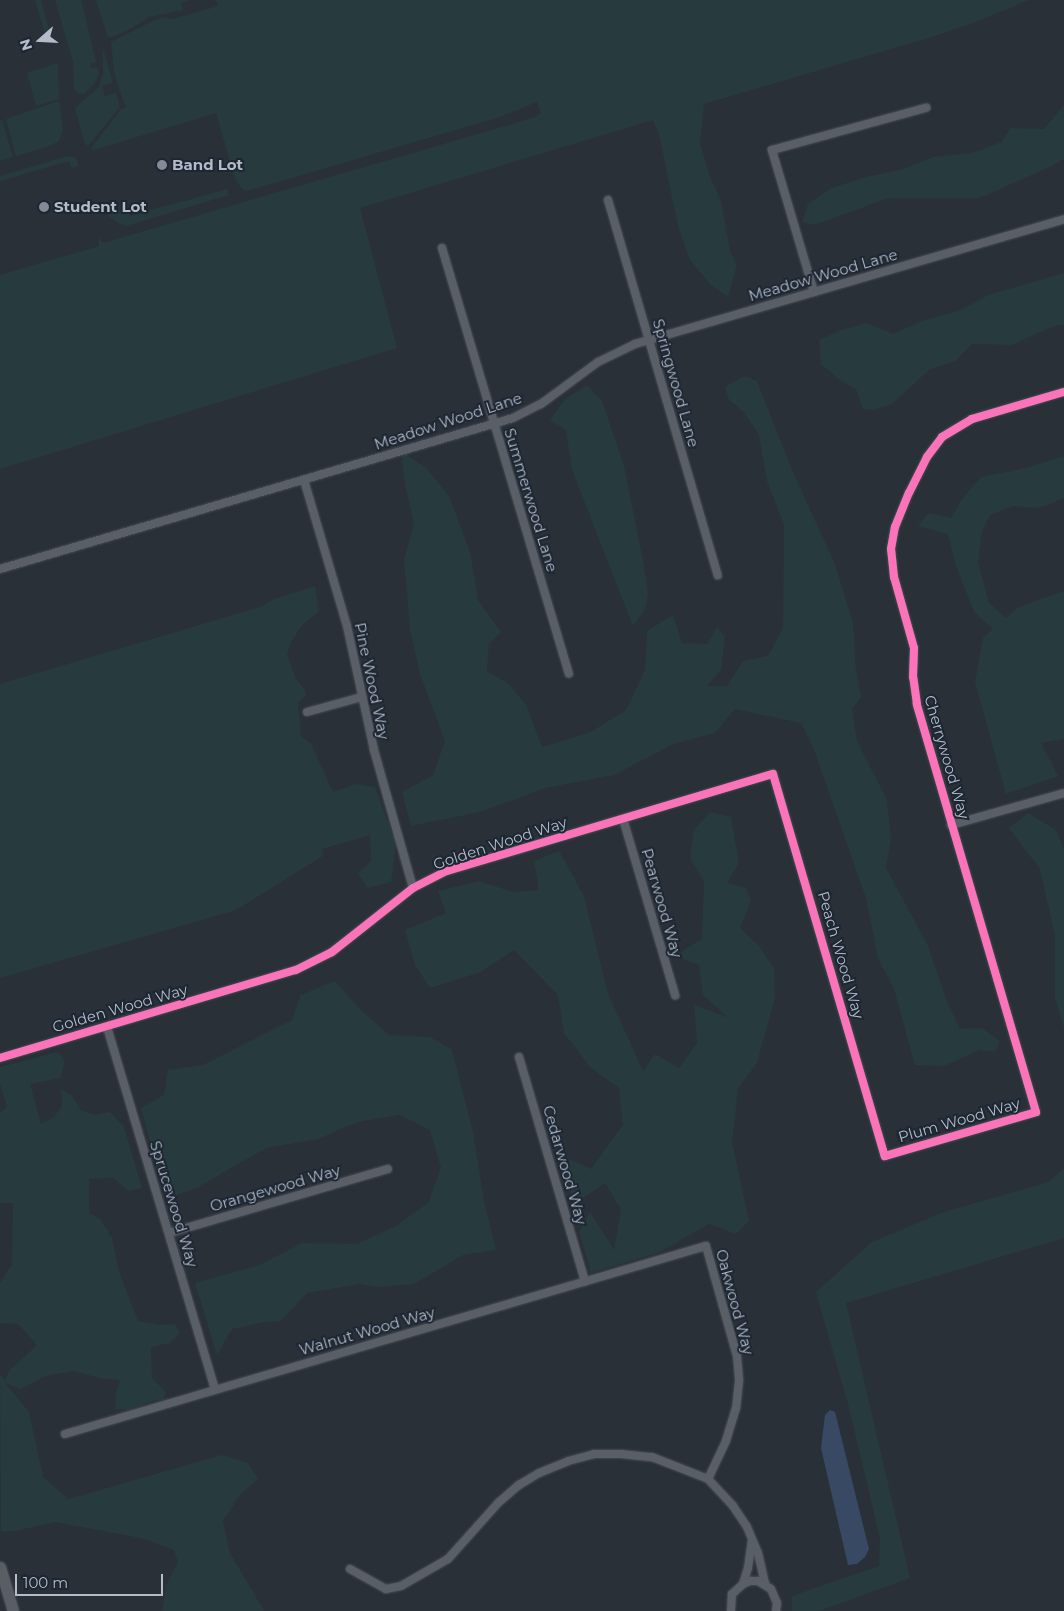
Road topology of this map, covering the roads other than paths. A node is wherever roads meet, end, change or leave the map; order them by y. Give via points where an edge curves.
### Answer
1 (926, 108) dead end
2 (608, 200) dead end
3 (1064, 219) edge
4 (442, 248) dead end
5 (814, 292) junction
6 (648, 340) junction
7 (1064, 392) edge
8 (494, 424) junction
9 (304, 480) junction
10 (0, 569) edge
11 (718, 575) dead end
12 (569, 673) dead end
13 (362, 697) junction
14 (307, 712) dead end
15 (1064, 793) edge
16 (781, 800) joint
17 (623, 819) junction
18 (951, 825) junction
19 (413, 888) junction
20 (675, 996) dead end
21 (107, 1027) junction
22 (519, 1057) dead end
23 (0, 1058) edge
24 (1033, 1099) joint
25 (874, 1118) joint
26 (388, 1169) dead end
27 (169, 1233) junction
28 (677, 1254) joint
29 (585, 1281) junction
30 (216, 1389) junction
31 (65, 1434) dead end
32 (708, 1479) junction
33 (752, 1537) junction
34 (0, 1567) edge
35 (350, 1569) dead end
36 (743, 1584) junction
37 (765, 1584) junction
38 (13, 1611) edge
39 (731, 1611) edge
40 (776, 1611) edge

1 - 5 street via 772,150
2 - 6 street, Springwood Lane
3 - 5 street, Meadow Wood Lane
4 - 8 street, Summerwood Lane
5 - 6 street, Meadow Wood Lane
6 - 8 street, Meadow Wood Lane via 598,362 541,404
6 - 11 street, Springwood Lane
7 - 18 street, Cherrywood Way via 972,419 948,432 927,457 892,534 894,576 914,648 913,677 917,704
8 - 9 street, Meadow Wood Lane
8 - 12 street, Summerwood Lane
9 - 10 street, Meadow Wood Lane
9 - 13 street, Pine Wood Way via 347,626
13 - 14 street
13 - 19 street, Pine Wood Way via 382,785
15 - 18 street
16 - 17 street, Golden Wood Way via 774,774
16 - 25 street, Peach Wood Way
17 - 19 street, Golden Wood Way via 460,867
17 - 20 street, Pearwood Way
18 - 24 street, Cherrywood Way
19 - 21 street, Golden Wood Way via 338,948 296,970
21 - 23 street, Golden Wood Way
21 - 27 street, Sprucewood Way
22 - 29 street, Cedarwood Way
24 - 25 street, Plum Wood Way via 1036,1112 885,1156
26 - 27 street, Orangewood Way
27 - 30 street, Sprucewood Way
28 - 29 street, Walnut Wood Way
28 - 32 street, Oakwood Way via 706,1246 737,1356 736,1408 726,1441
29 - 30 street, Walnut Wood Way
30 - 31 street, Walnut Wood Way
32 - 33 street via 733,1506
32 - 35 street via 652,1457 594,1454 568,1461 519,1485 498,1503 448,1559 401,1586 386,1589
33 - 36 street
33 - 37 street
34 - 38 street
36 - 37 street
36 - 39 street via 732,1594
37 - 40 street via 775,1595

